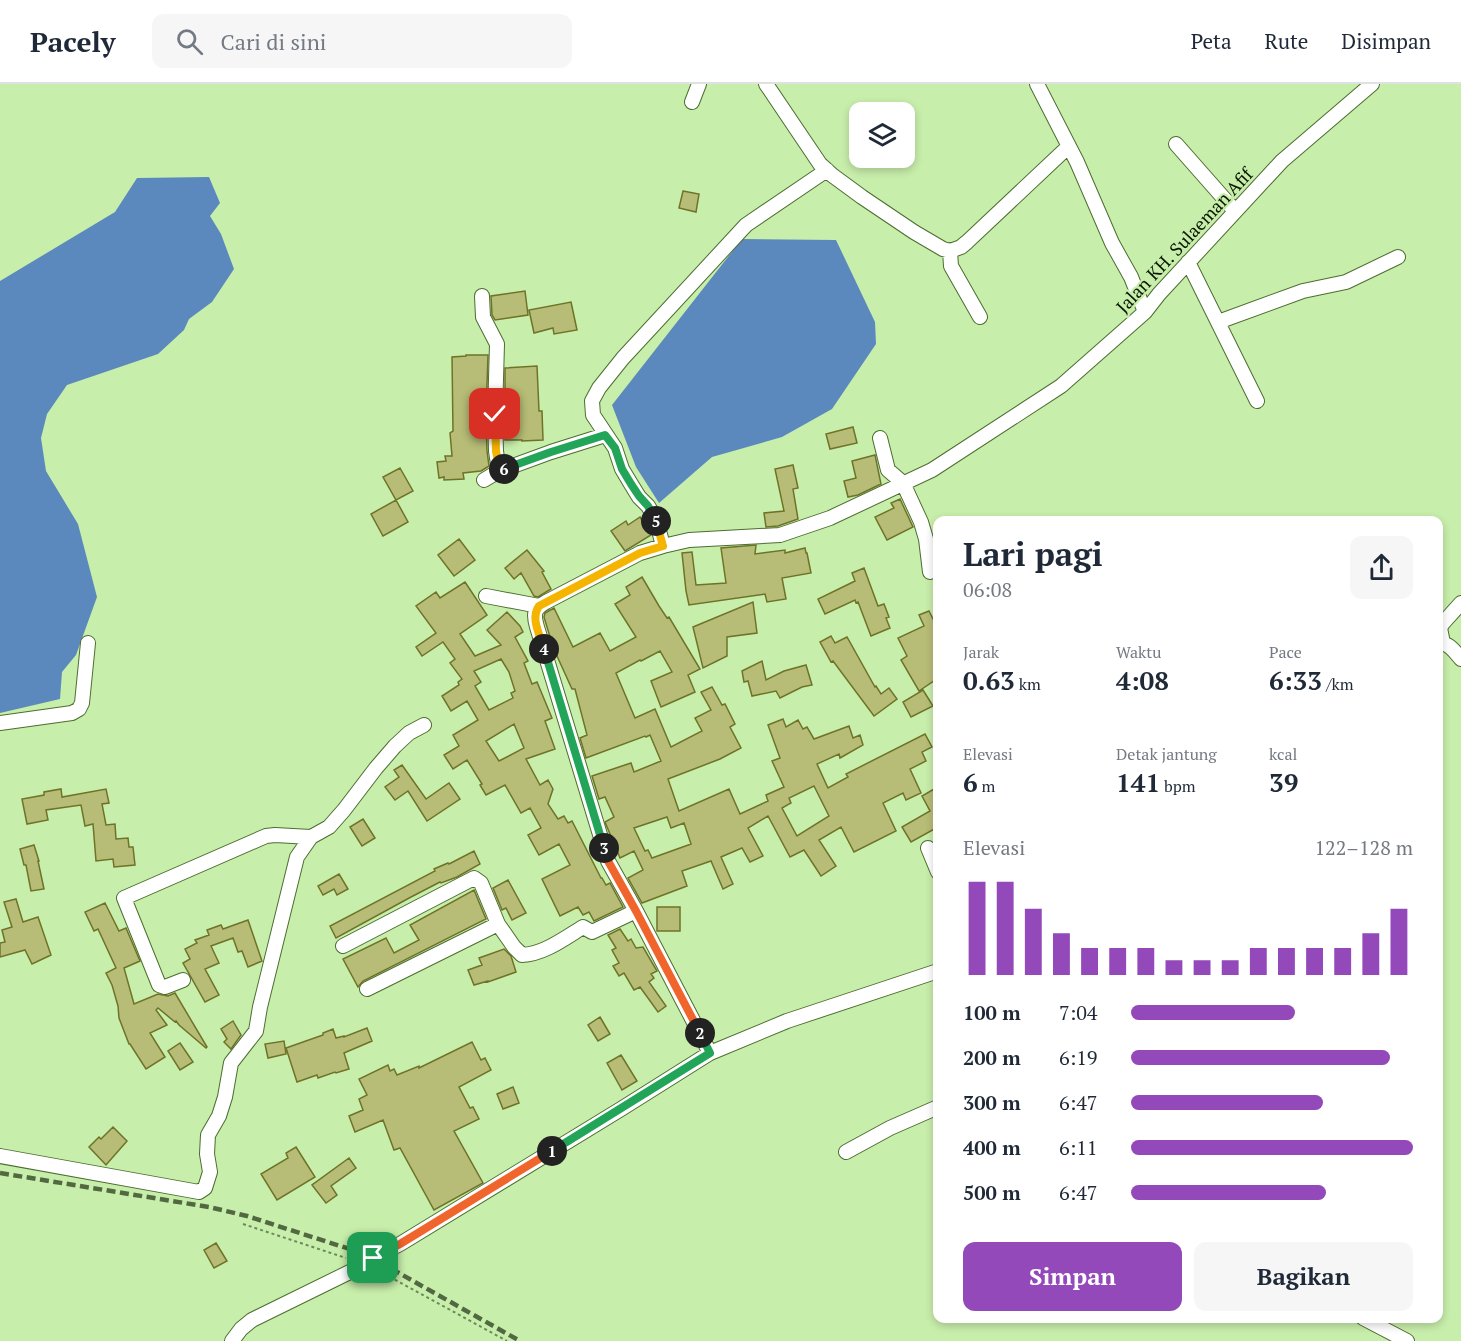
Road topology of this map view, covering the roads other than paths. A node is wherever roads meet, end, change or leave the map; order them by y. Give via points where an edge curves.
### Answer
1 (699, 84) edge
2 (1037, 84) edge
3 (1372, 84) edge
4 (768, 85) edge
5 (692, 102) dead end
6 (1176, 144) dead end
7 (1069, 146) junction
8 (826, 170) junction
9 (1235, 211) junction
10 (950, 251) junction
11 (1398, 257) dead end
12 (1188, 262) junction
13 (482, 296) dead end
14 (1145, 312) junction
15 (980, 317) dead end
16 (1218, 322) junction
17 (1257, 401) dead end
18 (605, 435) junction
19 (880, 438) dead end
20 (500, 471) junction
21 (484, 480) dead end
22 (903, 483) junction
23 (663, 546) junction
24 (930, 572) dead end
25 (486, 596) dead end
26 (1461, 603) edge
27 (539, 606) junction
28 (1443, 623) edge
29 (88, 642) dead end
30 (1443, 644) edge
31 (1461, 659) edge
32 (0, 723) edge
33 (424, 725) dead end
34 (310, 837) junction
35 (928, 848) dead end
36 (933, 860) edge
37 (636, 911) junction
38 (498, 924) junction
39 (343, 946) dead end
40 (933, 973) edge
41 (183, 980) dead end
42 (367, 989) dead end
43 (710, 1053) junction
44 (933, 1109) edge
45 (846, 1152) dead end
46 (0, 1156) edge
47 (1373, 1323) edge
48 (232, 1341) edge
49 (1407, 1341) edge

1 - 5 street
2 - 7 street
3 - 9 street, Jalan KH. Sulaeman Afif via 1282,161
4 - 8 street
6 - 9 street
7 - 10 street via 961,247
7 - 14 street
8 - 10 street via 914,232
8 - 18 street via 746,225 623,358 592,401 593,416
9 - 12 street, Jalan KH. Sulaeman Afif
10 - 15 street via 951,266
11 - 16 street via 1346,282 1303,291
12 - 14 street, Jalan KH. Sulaeman Afif
12 - 16 street
13 - 20 street via 483,317 497,344 496,451
14 - 22 street, Jalan KH. Sulaeman Afif via 1061,386 932,470
16 - 17 street
18 - 20 street
18 - 23 street via 631,484 656,519
19 - 22 street via 888,470
20 - 21 street
22 - 23 street, Jalan KH. Sulaeman Afif via 830,518 780,535 689,540
22 - 24 street via 926,538
23 - 27 street, Jalan KH. Sulaeman Afif via 640,553
25 - 27 street
26 - 28 street
27 - 37 street via 535,618 608,861
29 - 32 street via 79,709
30 - 31 street
33 - 34 street via 395,746 328,827
34 - 41 street via 266,836 124,898 159,985 165,987
34 - 46 street via 292,872 256,1031 231,1063 225,1097 208,1136 210,1172 205,1188 199,1192
35 - 36 street
37 - 38 street via 592,932 583,927 532,955 522,955
37 - 43 street
38 - 39 street via 481,883 474,878
38 - 42 street
40 - 43 street via 787,1021
43 - 48 street via 366,1264 252,1320
44 - 45 street
47 - 49 street

